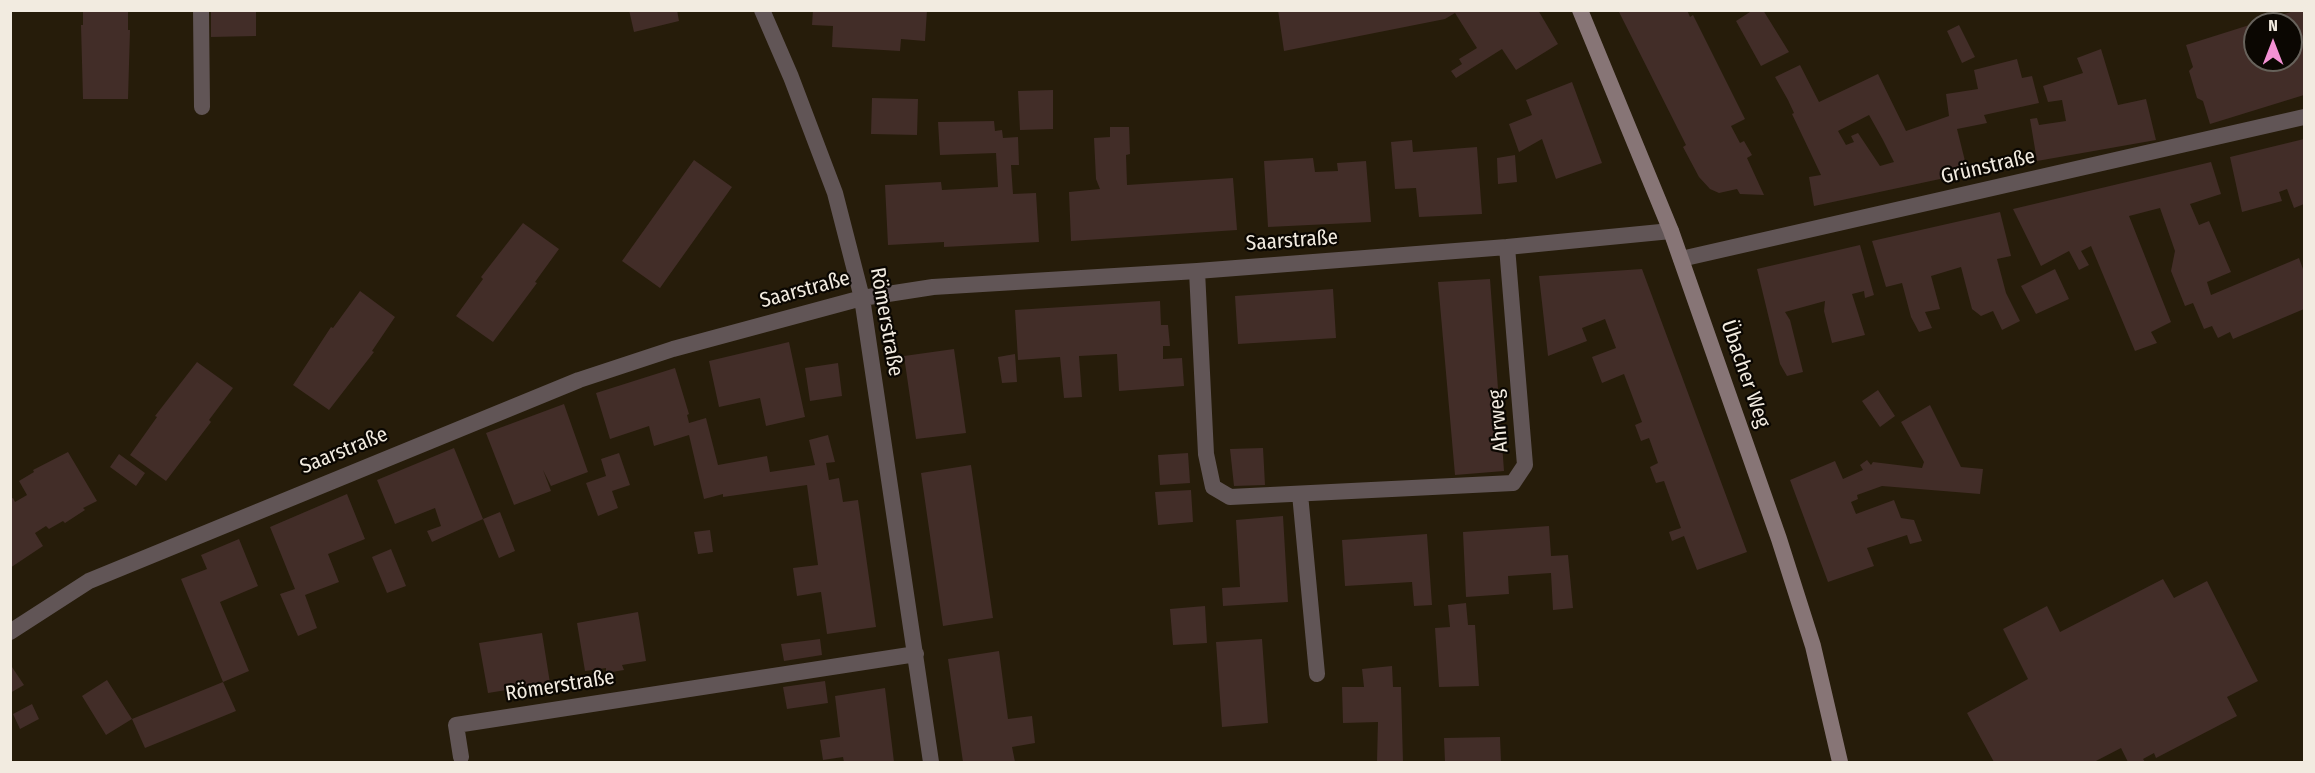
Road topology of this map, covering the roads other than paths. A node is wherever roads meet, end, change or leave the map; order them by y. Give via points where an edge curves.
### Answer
1 (201, 10) edge
2 (762, 10) edge
3 (1580, 10) edge
4 (202, 107) dead end
5 (2304, 117) edge
6 (1671, 231) junction
7 (1507, 247) junction
8 (1681, 259) junction
9 (1197, 271) junction
10 (862, 298) junction
11 (1300, 494) junction
12 (10, 632) edge
13 (916, 654) junction
14 (1317, 674) dead end
15 (461, 757) dead end
16 (931, 762) edge
17 (1840, 762) edge

1 - 4 street
2 - 10 street, Römerstraße via 835,194
3 - 6 main road, Übacher Weg
5 - 8 street, Grünstraße
6 - 7 street, Saarstraße
6 - 8 main road, Übacher Weg
7 - 9 street, Saarstraße
7 - 11 street, Ahrweg via 1525,465 1513,483
8 - 17 main road, Übacher Weg via 1813,646
9 - 10 street, Saarstraße via 933,286
9 - 11 street, Ahrweg via 1206,454 1213,488 1230,497
10 - 12 street, Saarstraße via 673,349 568,384 88,581
10 - 13 street, Römerstraße
11 - 14 street
13 - 15 street, Römerstraße via 456,725
13 - 16 street, Römerstraße

